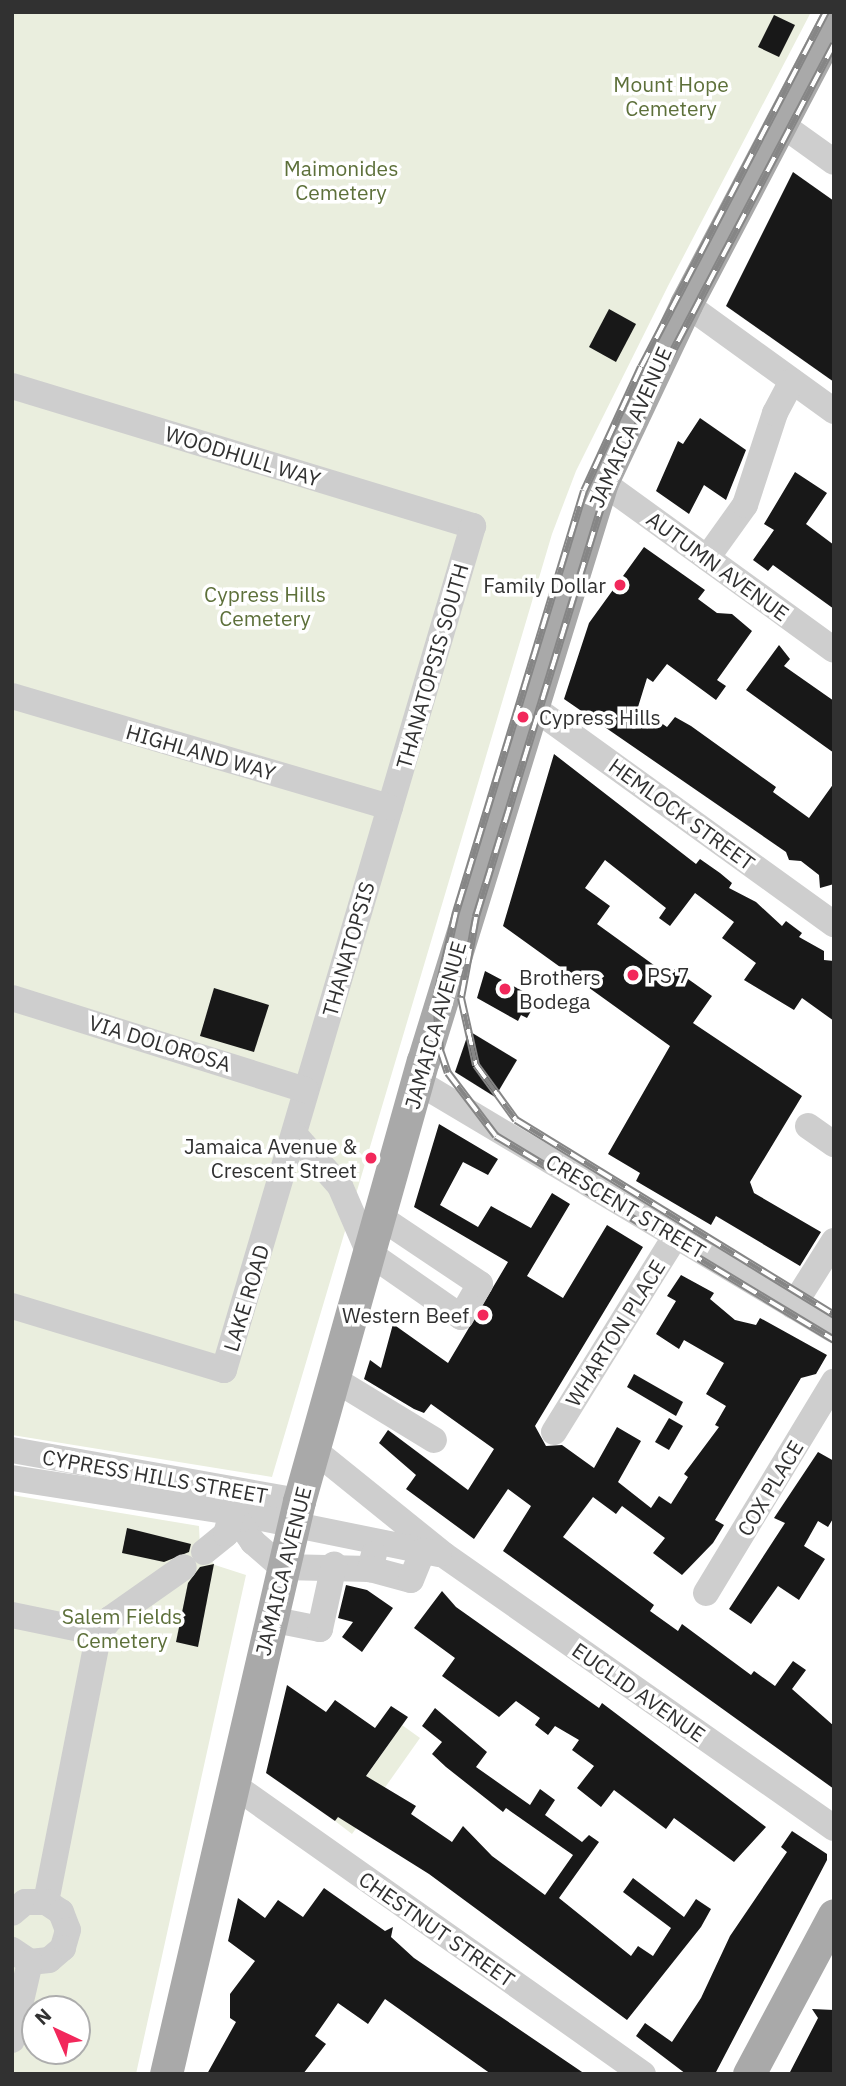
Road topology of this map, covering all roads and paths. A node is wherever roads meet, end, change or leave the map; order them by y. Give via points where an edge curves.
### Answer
1 (834, 22) edge
2 (780, 124) junction
3 (834, 162) edge
4 (686, 304) junction
5 (792, 381) junction
6 (12, 386) edge
7 (834, 411) edge
8 (602, 482) junction
9 (473, 526) joint
10 (707, 558) junction
11 (834, 650) edge
12 (12, 696) edge
13 (530, 705) junction
14 (390, 807) junction
15 (834, 924) edge
16 (12, 998) edge
17 (418, 1082) junction
18 (306, 1090) junction
19 (808, 1126) dead end
20 (295, 1135) junction
21 (834, 1144) edge
22 (380, 1217) junction
23 (676, 1235) junction
24 (412, 1237) junction
25 (834, 1241) edge
26 (369, 1253) junction
27 (396, 1272) junction
28 (12, 1306) edge
29 (793, 1306) junction
30 (834, 1330) edge
31 (334, 1379) junction
32 (834, 1382) edge
33 (554, 1432) dead end
34 (433, 1440) dead end
35 (12, 1450) edge
36 (314, 1450) junction
37 (12, 1478) edge
38 (235, 1502) junction
39 (296, 1512) junction
40 (377, 1541) junction
41 (434, 1553) junction
42 (334, 1565) junction
43 (282, 1567) junction
44 (370, 1569) junction
45 (706, 1593) dead end
46 (12, 1615) edge
47 (270, 1619) junction
48 (99, 1633) junction
49 (232, 1784) junction
50 (834, 1828) edge
51 (46, 1902) junction
52 (12, 1913) edge
53 (834, 1915) edge
54 (21, 1956) edge
55 (12, 2040) edge
56 (166, 2074) edge
57 (643, 2074) edge
58 (749, 2074) edge

1 - 2 main road, JAMAICA AVENUE
2 - 3 street
2 - 4 main road, JAMAICA AVENUE
4 - 5 street
4 - 8 main road, JAMAICA AVENUE
5 - 7 street
5 - 10 street via 775,413 745,506
6 - 9 street, WOODHULL WAY
8 - 10 street, AUTUMN AVENUE
8 - 13 main road, JAMAICA AVENUE
9 - 14 street, THANATOPSIS SOUTH
10 - 11 street, AUTUMN AVENUE
12 - 14 street, HIGHLAND WAY
13 - 15 street, HEMLOCK STREET
13 - 17 main road, JAMAICA AVENUE
14 - 18 street, THANATOPSIS
16 - 18 street, VIA DOLOROSA
17 - 22 main road, JAMAICA AVENUE
17 - 23 street, CRESCENT STREET
18 - 20 street, THANATOPSIS
19 - 21 street
20 - 26 street via 340,1186
20 - 28 street, LAKE ROAD via 224,1370
22 - 24 street
22 - 26 main road, JAMAICA AVENUE
23 - 29 street, CRESCENT STREET
23 - 33 street, WHARTON PLACE
24 - 27 street
24 - 27 street via 480,1284 461,1317
25 - 29 street
26 - 27 street
26 - 31 main road, JAMAICA AVENUE
29 - 30 street, CRESCENT STREET
31 - 34 street
31 - 36 main road, JAMAICA AVENUE
32 - 45 street, COX PLACE
35 - 38 street, CYPRESS HILLS STREET
36 - 39 main road, JAMAICA AVENUE
36 - 41 street, EUCLID AVENUE
37 - 38 street, CYPRESS HILLS STREET
38 - 39 street, CYPRESS HILLS STREET
38 - 43 street via 253,1542
38 - 48 street via 226,1534 110,1619
39 - 40 street, EUCLID AVENUE
39 - 43 main road, JAMAICA AVENUE
40 - 41 street, EUCLID AVENUE
40 - 44 street
41 - 44 street via 411,1580
41 - 50 street, EUCLID AVENUE
42 - 43 street
42 - 44 street
42 - 47 street via 320,1629
43 - 47 main road, JAMAICA AVENUE
46 - 48 street
47 - 49 main road, JAMAICA AVENUE
48 - 51 street
49 - 56 main road, JAMAICA AVENUE
49 - 57 street, CHESTNUT STREET
51 - 52 street via 25,1902
51 - 54 street via 66,1920 66,1939 49,1960
53 - 58 main road
54 - 55 street

